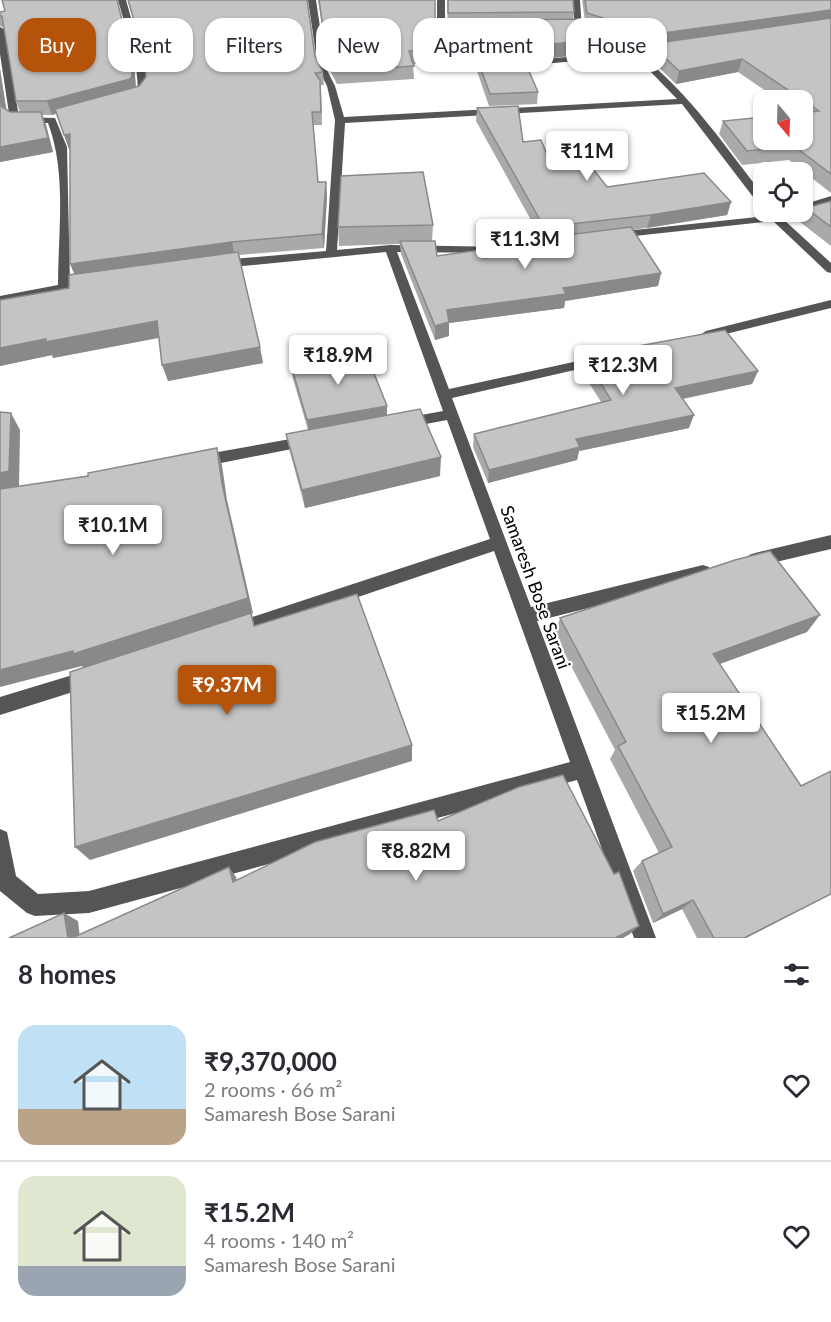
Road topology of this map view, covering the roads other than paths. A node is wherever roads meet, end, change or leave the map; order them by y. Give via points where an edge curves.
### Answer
1 (312, 0) edge
2 (441, 0) edge
3 (576, 0) edge
4 (122, 2) edge
5 (134, 3) edge
6 (441, 18) edge
7 (578, 18) edge
8 (0, 29) edge
9 (654, 72) edge
10 (128, 99) edge
11 (684, 101) junction
12 (63, 117) edge
13 (52, 120) junction
14 (340, 120) junction
15 (753, 190) edge
16 (831, 199) edge
17 (813, 205) edge
18 (753, 217) edge
19 (780, 222) edge
20 (609, 236) edge
21 (586, 239) edge
22 (390, 248) junction
23 (331, 255) junction
24 (212, 265) edge
25 (831, 269) edge
26 (98, 281) edge
27 (63, 286) junction
28 (0, 300) edge
29 (831, 304) edge
30 (696, 337) edge
31 (616, 356) edge
32 (445, 395) junction
33 (452, 414) junction
34 (393, 425) edge
35 (323, 438) edge
36 (182, 465) edge
37 (831, 542) edge
38 (499, 543) junction
39 (741, 563) edge
40 (718, 568) edge
41 (526, 616) junction
42 (221, 635) edge
43 (110, 672) edge
44 (0, 705) edge
45 (582, 769) junction
46 (0, 839) edge
47 (645, 938) edge

1 - 14 street via 322,68
2 - 6 street
3 - 7 street
4 - 5 street
4 - 10 street via 140,64 143,90
8 - 13 street via 15,120
9 - 11 street
11 - 14 street
11 - 15 street
12 - 13 street
13 - 27 street via 62,147 64,175
14 - 23 street
16 - 17 street
18 - 20 street
19 - 25 street
21 - 22 street via 506,250
22 - 23 street
22 - 32 street, Samaresh Bose Sarani
23 - 24 street
26 - 27 street
27 - 28 street
29 - 30 street
31 - 32 street
32 - 33 street, Samaresh Bose Sarani
33 - 34 street
33 - 38 street, Samaresh Bose Sarani
35 - 36 street
37 - 39 street
38 - 41 street, Samaresh Bose Sarani
38 - 42 street
40 - 41 street
41 - 45 street, Samaresh Bose Sarani
43 - 44 street
45 - 46 street via 89,902 35,905 6,882
45 - 47 street, Samaresh Bose Sarani

